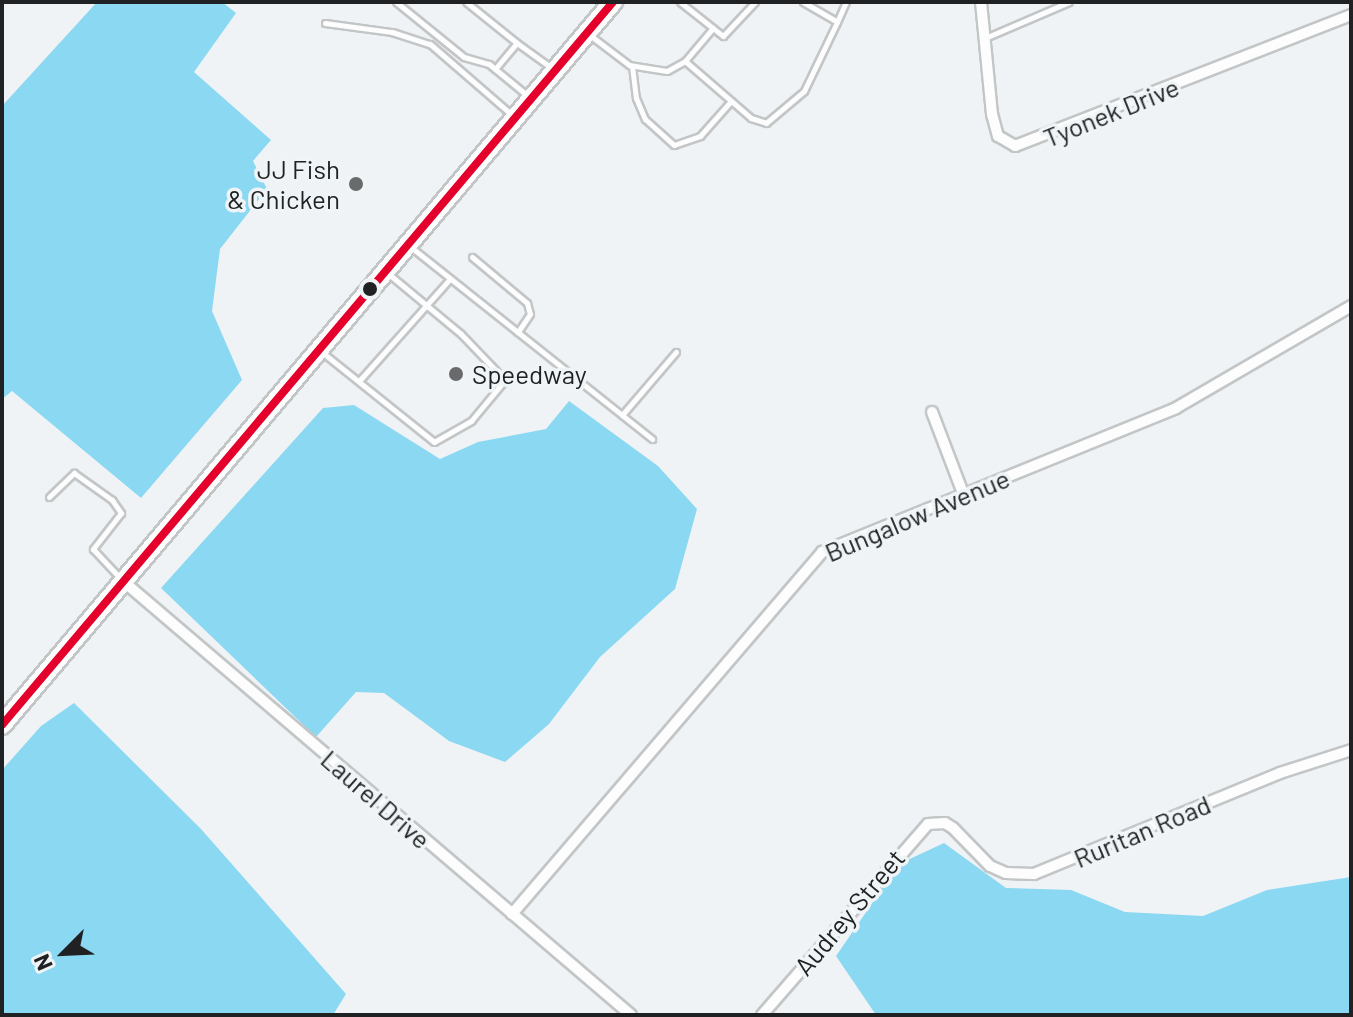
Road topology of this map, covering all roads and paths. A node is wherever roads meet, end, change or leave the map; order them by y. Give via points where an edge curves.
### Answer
1 (396, 2) edge
2 (466, 2) edge
3 (613, 2) edge
4 (680, 2) edge
5 (755, 2) edge
6 (803, 2) edge
7 (846, 2) edge
8 (981, 2) edge
9 (1069, 2) edge
10 (1351, 15) edge
11 (837, 22) junction
12 (325, 23) dead end
13 (713, 28) junction
14 (587, 33) junction
15 (985, 38) junction
16 (517, 43) junction
17 (685, 61) junction
18 (632, 66) junction
19 (495, 69) junction
20 (556, 70) junction
21 (531, 99) junction
22 (731, 101) junction
23 (516, 118) junction
24 (408, 245) junction
25 (472, 257) dead end
26 (386, 271) junction
27 (450, 279) junction
28 (427, 305) junction
29 (1351, 306) edge
30 (518, 332) junction
31 (319, 349) junction
32 (676, 352) dead end
33 (359, 381) junction
34 (932, 412) dead end
35 (622, 415) junction
36 (652, 439) dead end
37 (963, 493) junction
38 (49, 497) dead end
39 (123, 581) junction
40 (2, 725) edge
41 (1351, 750) edge
42 (945, 823) joint
43 (512, 914) junction
44 (631, 1015) edge
45 (762, 1015) edge

1 - 19 lane via 464,57
2 - 16 lane
3 - 14 highway
4 - 13 lane
5 - 13 lane via 723,36
6 - 11 lane
7 - 11 lane
8 - 15 street, Tyonek Drive
9 - 15 lane
10 - 15 street, Tyonek Drive via 1015,146 998,136
11 - 22 lane via 804,91 775,119 759,122
12 - 23 lane via 392,32 430,44
13 - 17 lane
14 - 18 lane
14 - 20 highway
16 - 19 lane
16 - 20 lane
17 - 18 lane via 667,71
17 - 22 lane
18 - 22 lane via 645,119 674,145 700,136
19 - 21 lane
20 - 21 highway
21 - 23 highway
23 - 24 highway
24 - 26 highway
24 - 27 lane
25 - 30 lane via 527,303 530,314
26 - 28 lane
26 - 31 highway
27 - 28 lane
27 - 30 lane
28 - 33 lane
28 - 33 lane via 505,380 471,421 434,442
29 - 37 street, Bungalow Avenue via 1176,408
30 - 35 lane
31 - 33 lane
31 - 39 highway
32 - 35 lane
34 - 37 street
35 - 36 lane
37 - 43 street, Bungalow Avenue via 822,552
38 - 39 lane via 74,473 112,500 121,513 93,549
39 - 40 highway
39 - 43 street, Laurel Drive
41 - 42 street, Ruritan Road via 1291,769 1034,874 1006,873 990,866
42 - 45 street, Audrey Street via 928,824 912,836
43 - 44 street, Laurel Drive

